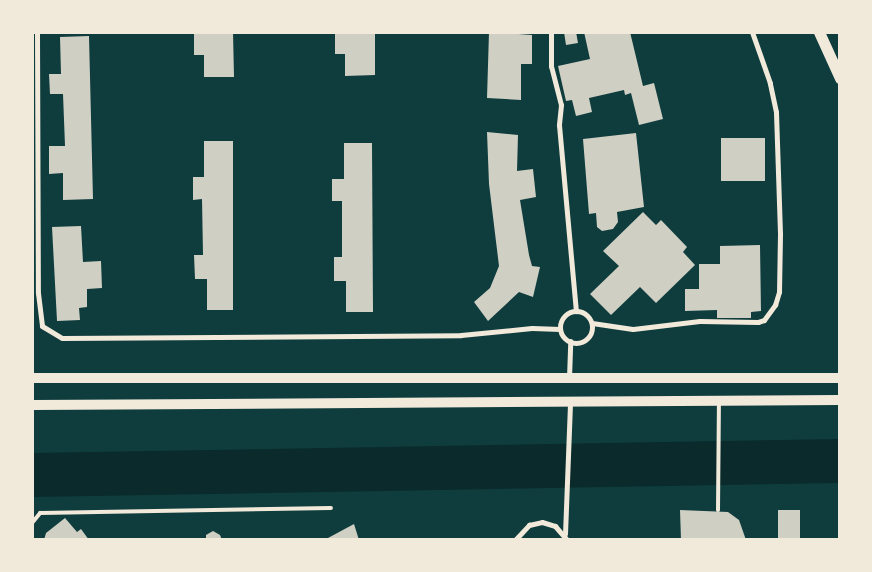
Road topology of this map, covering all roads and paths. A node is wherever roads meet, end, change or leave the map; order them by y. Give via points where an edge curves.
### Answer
1 (38, 32) edge
2 (552, 32) edge
3 (752, 32) edge
4 (819, 32) edge
5 (840, 78) edge
6 (576, 310) junction
7 (592, 323) junction
8 (560, 329) junction
9 (570, 341) junction
10 (32, 378) edge
11 (840, 378) edge
12 (569, 380) junction
13 (840, 400) edge
14 (570, 403) junction
15 (719, 403) junction
16 (32, 406) edge
17 (330, 508) dead end
18 (718, 510) dead end
19 (32, 524) edge
20 (566, 537) edge
21 (515, 540) edge

1 - 8 street via 38,293 42,326 62,338 461,335 532,328
2 - 6 street via 551,66 561,105 559,125
3 - 7 street via 770,82 776,112 780,292 775,305 758,322 700,321 633,330
4 - 5 main road
6 - 7 street via 586,314
6 - 8 street via 562,318
7 - 9 street via 591,333 584,340
8 - 9 street
9 - 12 street
10 - 12 main road
11 - 12 main road
13 - 15 main road
14 - 15 main road
14 - 16 main road
14 - 20 street
15 - 18 lane
17 - 19 lane via 40,513
20 - 21 street via 555,526 542,522 529,525

